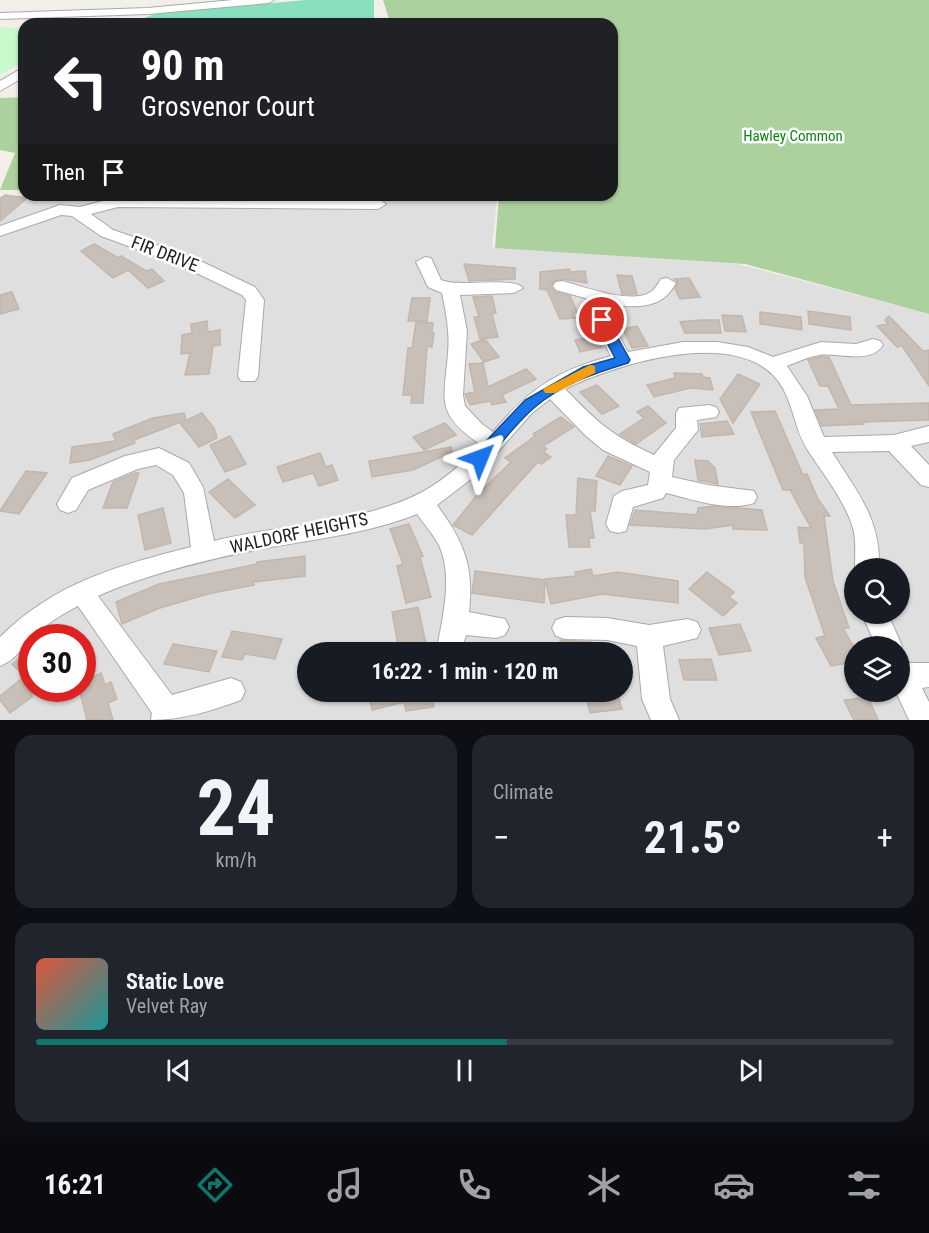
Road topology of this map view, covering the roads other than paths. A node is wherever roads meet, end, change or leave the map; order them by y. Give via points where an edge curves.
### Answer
1 (204, 0) edge
2 (269, 0) edge
3 (192, 7) junction
4 (148, 11) junction
5 (0, 16) edge
6 (130, 18) edge
7 (18, 78) edge
8 (0, 87) edge
9 (378, 204) dead end
10 (79, 213) junction
11 (0, 231) edge
12 (425, 262) dead end
13 (667, 283) dead end
14 (562, 286) dead end
15 (514, 288) dead end
16 (450, 290) junction
17 (605, 300) junction
18 (873, 345) dead end
19 (623, 360) junction
20 (773, 364) junction
21 (248, 376) dead end
22 (552, 388) junction
23 (709, 412) dead end
24 (929, 434) edge
25 (894, 442) junction
26 (495, 444) junction
27 (816, 446) junction
28 (660, 475) junction
29 (929, 479) edge
30 (746, 497) dead end
31 (422, 502) junction
32 (68, 504) dead end
33 (618, 524) dead end
34 (204, 553) junction
35 (866, 558) edge
36 (82, 590) junction
37 (455, 622) junction
38 (496, 627) dead end
39 (565, 628) dead end
40 (688, 630) dead end
41 (649, 638) junction
42 (451, 642) edge
43 (0, 654) edge
44 (910, 674) edge
45 (231, 691) dead end
46 (165, 715) edge
47 (665, 720) edge
48 (923, 720) edge

1 - 3 street
2 - 3 street
3 - 4 street
4 - 5 street
4 - 6 street
7 - 8 street
9 - 10 street via 118,202
10 - 11 street via 60,210
10 - 21 street, FIR DRIVE via 107,233 186,261 249,291 255,300
12 - 16 street via 434,283
13 - 17 street via 660,295 650,299
14 - 17 street
15 - 16 street
16 - 26 street via 459,332 452,393 457,412 470,429
17 - 19 street via 602,320
18 - 20 street via 864,351 820,349
19 - 20 street, WALDORF HEIGHTS via 675,350 720,348 751,354
19 - 22 street, WALDORF HEIGHTS via 587,370
20 - 27 street, WALDORF HEIGHTS via 790,381
22 - 26 street, WALDORF HEIGHTS via 530,404
22 - 28 street via 602,438
23 - 28 street via 686,413 687,430 675,443
24 - 25 street
25 - 27 street
25 - 29 street
26 - 31 street, WALDORF HEIGHTS via 448,486
27 - 35 street, WALDORF HEIGHTS via 851,498 865,532
28 - 30 street via 708,494
28 - 33 street via 655,492 630,496 622,502
31 - 34 street, WALDORF HEIGHTS via 358,524
31 - 37 street via 450,545 457,566
32 - 34 street via 80,484 133,462 159,456 182,469 195,493
34 - 36 street, WALDORF HEIGHTS via 129,572
36 - 43 street, WALDORF HEIGHTS via 43,614
36 - 46 street
37 - 38 street
37 - 42 street
39 - 41 street via 608,629
40 - 41 street
41 - 47 street via 656,699
44 - 48 street
45 - 46 street

